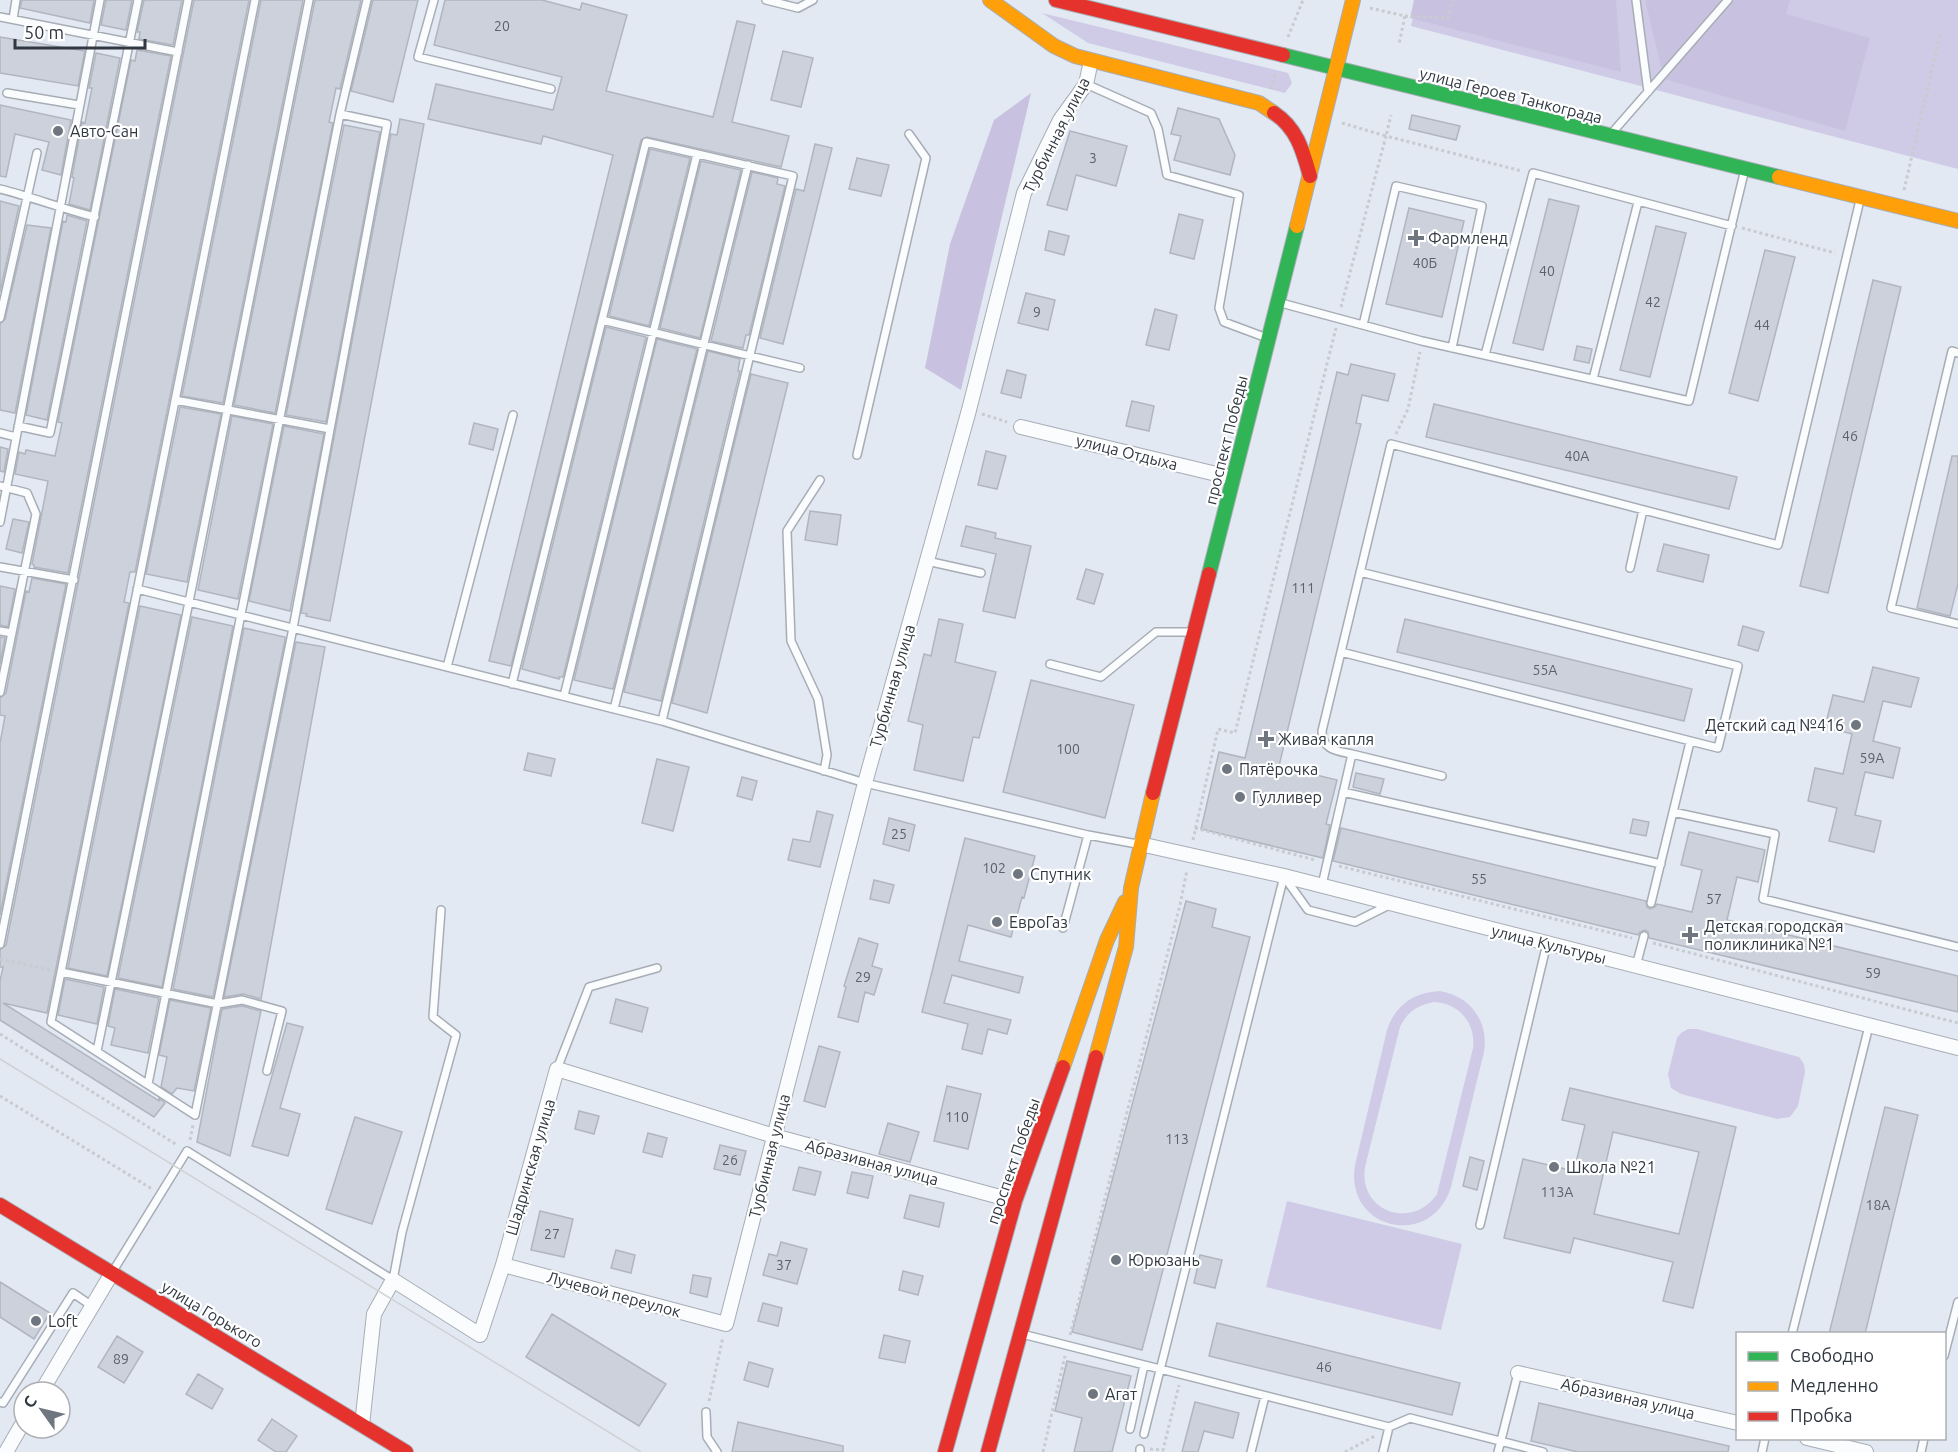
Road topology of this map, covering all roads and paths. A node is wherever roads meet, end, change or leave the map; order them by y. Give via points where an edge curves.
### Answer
1 (16, 0) edge
2 (100, 0) edge
3 (138, 0) edge
4 (188, 0) edge
5 (255, 0) edge
6 (309, 0) edge
7 (367, 0) edge
8 (434, 0) edge
9 (766, 0) edge
10 (813, 0) edge
11 (990, 0) edge
12 (1056, 0) edge
13 (1303, 0) edge
14 (1453, 0) edge
15 (1636, 0) edge
16 (1728, 0) edge
17 (1352, 2) edge
18 (1405, 16) junction
19 (0, 17) edge
20 (12, 19) junction
21 (1941, 31) dead end
22 (93, 36) junction
23 (129, 43) junction
24 (1399, 44) dead end
25 (178, 52) junction
26 (1281, 55) junction
27 (1091, 61) junction
28 (1336, 69) junction
29 (1086, 84) junction
30 (551, 89) dead end
31 (1648, 92) junction
32 (7, 93) dead end
33 (79, 105) junction
34 (340, 114) junction
35 (909, 134) dead end
36 (1610, 136) junction
37 (37, 153) dead end
38 (697, 154) junction
39 (748, 165) junction
40 (1745, 169) junction
41 (1533, 173) junction
42 (1310, 176) junction
43 (0, 189) edge
44 (28, 196) junction
45 (1861, 197) junction
46 (1638, 202) junction
47 (1900, 207) junction
48 (59, 208) junction
49 (95, 217) junction
50 (1958, 221) edge
51 (1732, 226) junction
52 (1846, 256) junction
53 (1278, 302) junction
54 (0, 318) edge
55 (1338, 318) junction
56 (602, 320) junction
57 (1363, 325) junction
58 (653, 333) junction
59 (1269, 339) junction
60 (1422, 341) junction
61 (704, 345) junction
62 (1452, 348) junction
63 (1958, 353) edge
64 (1485, 355) junction
65 (750, 356) junction
66 (800, 368) dead end
67 (1593, 379) junction
68 (175, 400) junction
69 (969, 410) junction
70 (227, 411) junction
71 (513, 415) dead end
72 (279, 421) junction
73 (18, 426) junction
74 (1021, 427) joint
75 (330, 429) junction
76 (0, 433) edge
77 (16, 437) junction
78 (1391, 444) junction
79 (857, 455) dead end
80 (1233, 478) junction
81 (820, 480) dead end
82 (4, 487) edge
83 (1643, 510) junction
84 (0, 522) edge
85 (927, 561) junction
86 (0, 567) edge
87 (1630, 568) dead end
88 (24, 571) junction
89 (1360, 572) junction
90 (981, 573) dead end
91 (74, 580) junction
92 (137, 589) junction
93 (189, 602) junction
94 (240, 615) junction
95 (1958, 624) edge
96 (293, 628) junction
97 (0, 631) edge
98 (1194, 632) junction
99 (12, 633) junction
100 (1341, 652) junction
101 (1050, 664) dead end
102 (447, 667) junction
103 (512, 684) junction
104 (0, 692) edge
105 (564, 696) junction
106 (614, 709) junction
107 (662, 721) junction
108 (1690, 742) junction
109 (1352, 754) junction
110 (824, 771) junction
111 (1442, 776) dead end
112 (865, 783) junction
113 (1343, 792) junction
114 (1673, 812) junction
115 (1195, 828) junction
116 (1088, 836) junction
117 (1140, 844) junction
118 (1190, 855) junction
119 (1327, 863) junction
120 (1661, 864) junction
121 (1284, 876) junction
122 (1322, 885) junction
123 (1131, 888) junction
124 (1392, 903) junction
125 (1651, 903) dead end
126 (441, 910) dead end
127 (1063, 928) dead end
128 (1643, 938) junction
129 (1547, 943) junction
130 (0, 944) edge
131 (1958, 947) edge
132 (0, 959) edge
133 (1636, 966) junction
134 (657, 968) dead end
135 (61, 972) junction
136 (111, 983) junction
137 (167, 994) junction
138 (218, 1004) junction
139 (1958, 1023) edge
140 (1869, 1026) junction
141 (0, 1034) edge
142 (1958, 1048) edge
143 (97, 1051) junction
144 (557, 1069) junction
145 (267, 1071) dead end
146 (148, 1084) junction
147 (0, 1096) edge
148 (195, 1115) junction
149 (774, 1136) junction
150 (187, 1151) junction
151 (161, 1194) junction
152 (1015, 1201) junction
153 (0, 1205) edge
154 (1480, 1225) dead end
155 (503, 1265) junction
156 (112, 1273) junction
157 (393, 1280) junction
158 (1958, 1302) edge
159 (92, 1306) junction
160 (726, 1324) junction
161 (1792, 1332) edge
162 (1019, 1334) junction
163 (1067, 1346) junction
164 (1946, 1348) edge
165 (1144, 1365) junction
166 (1160, 1369) junction
167 (1518, 1373) joint
168 (1181, 1374) junction
169 (48, 1380) edge
170 (1265, 1396) junction
171 (0, 1402) edge
172 (706, 1412) joint
173 (1736, 1423) edge
174 (362, 1425) junction
175 (1389, 1427) junction
176 (1130, 1429) dead end
177 (1144, 1434) dead end
178 (1813, 1440) edge
179 (1501, 1441) junction
180 (1140, 1450) edge
181 (1844, 1450) edge
182 (406, 1452) edge
183 (717, 1452) edge
184 (945, 1452) edge
185 (988, 1452) edge
186 (1043, 1452) edge
187 (1251, 1452) edge
188 (1345, 1452) edge
189 (1383, 1452) edge
190 (1498, 1452) edge
191 (1544, 1452) edge
192 (1866, 1452) edge

1 - 20 lane
2 - 22 lane
3 - 23 lane
4 - 25 lane
5 - 68 lane
6 - 70 lane
7 - 34 lane
8 - 30 lane via 418,57
9 - 10 lane via 798,8
11 - 27 main road via 1054,46
12 - 26 main road, улица Героев Танкограда
13 - 26 path
14 - 18 path via 1448,18
15 - 31 lane
16 - 31 lane
17 - 18 path
17 - 28 main road, проспект Победы
18 - 24 path
19 - 20 lane
20 - 22 lane
21 - 47 path
22 - 23 lane
22 - 33 lane
23 - 25 lane
23 - 49 lane
25 - 91 lane
26 - 28 main road, улица Героев Танкограда
27 - 29 street, Турбинная улица
27 - 42 main road via 1259,103 1286,120 1300,142
28 - 36 main road, улица Героев Танкограда
28 - 42 main road, проспект Победы
29 - 59 lane via 1151,113 1167,175 1239,195 1219,308 1224,322
29 - 69 street, Турбинная улица via 1060,120 1024,193
31 - 36 lane
32 - 33 lane
33 - 48 lane
34 - 72 lane
34 - 75 lane via 387,124
35 - 79 lane via 926,158
36 - 40 main road, улица Героев Танкограда
37 - 44 lane
38 - 39 lane
38 - 56 lane via 646,142
38 - 58 lane
39 - 61 lane
39 - 65 lane via 793,176
40 - 45 main road, улица Героев Танкограда
40 - 51 lane
41 - 46 lane
41 - 55 path via 1386,136
41 - 64 lane
42 - 53 main road, проспект Победы
43 - 44 lane
44 - 48 lane
44 - 54 lane
45 - 47 main road, улица Героев Танкограда
45 - 52 lane
46 - 51 lane
46 - 67 lane
47 - 50 main road, улица Героев Танкограда
48 - 49 lane
48 - 73 lane
49 - 73 lane via 50,433
51 - 52 path
51 - 67 lane via 1689,401
52 - 83 lane via 1779,545
53 - 55 lane
53 - 59 main road, проспект Победы
55 - 57 lane
55 - 115 path via 1235,733 1218,729
56 - 58 lane
56 - 103 lane
57 - 60 lane
57 - 62 lane via 1396,186 1482,206
58 - 61 lane
58 - 105 lane
59 - 80 main road, проспект Победы
60 - 62 lane
60 - 78 path via 1408,409
61 - 65 lane
61 - 106 lane
62 - 64 lane
63 - 95 lane via 1952,351 1890,608
64 - 67 lane
65 - 66 lane
65 - 107 lane
68 - 70 lane
68 - 92 lane
69 - 74 path
69 - 85 street, Турбинная улица
70 - 72 lane
70 - 93 lane
71 - 102 lane
72 - 75 lane
72 - 94 lane
73 - 77 lane
74 - 80 street, улица Отдыха
75 - 96 lane
76 - 77 lane
77 - 82 lane
78 - 83 lane
78 - 89 lane
80 - 98 main road, проспект Победы
81 - 110 lane via 787,531 791,640 818,699 827,755
82 - 84 lane
82 - 88 lane via 27,493 36,514
83 - 87 lane
85 - 90 lane
85 - 112 street, Турбинная улица
86 - 88 lane
88 - 91 lane
88 - 99 lane
89 - 100 lane
89 - 108 lane via 1738,666 1718,748
91 - 130 lane
92 - 93 lane
92 - 135 lane
93 - 94 lane
93 - 136 lane
94 - 96 lane
94 - 137 lane
96 - 102 lane
96 - 138 lane
97 - 99 lane
98 - 101 lane via 1156,632 1101,677
98 - 117 main road, проспект Победы
99 - 104 lane
100 - 108 lane
100 - 109 lane via 1322,736 1332,749
102 - 103 lane
103 - 105 lane
105 - 106 lane
106 - 107 lane
107 - 110 lane
108 - 114 lane
109 - 111 lane
109 - 113 lane
110 - 112 lane
112 - 116 lane
112 - 149 street, Турбинная улица
113 - 119 lane
113 - 120 lane
114 - 120 lane
114 - 131 lane via 1775,834 1763,899
115 - 118 path
115 - 119 path
116 - 117 lane
116 - 127 lane
117 - 118 street, улица Культуры
117 - 123 main road, проспект Победы
118 - 121 street, улица Культуры
118 - 163 path
119 - 122 lane
119 - 128 path
120 - 125 lane
121 - 122 street, улица Культуры
121 - 124 lane via 1308,910 1355,922
121 - 166 lane
122 - 124 street, улица Культуры
123 - 152 main road, проспект Победы via 1107,940
123 - 162 main road, проспект Победы via 1126,947
124 - 129 street, улица Культуры
126 - 157 lane via 433,1017 456,1035 402,1232
128 - 133 lane
128 - 139 path
129 - 133 street, улица Культуры
129 - 154 lane
132 - 135 path
133 - 140 street, улица Культуры
134 - 144 lane via 589,987
135 - 136 lane
135 - 143 lane via 51,1022
136 - 137 lane
136 - 143 lane
137 - 138 lane
137 - 146 lane
138 - 145 lane via 242,1000 282,1011
138 - 148 lane
140 - 142 street, улица Культуры
140 - 161 lane
141 - 150 path
143 - 146 lane
144 - 149 street, Абразивная улица
144 - 155 street, Шадринская улица
146 - 148 lane
147 - 151 path
148 - 150 path
149 - 152 street, Абразивная улица
149 - 160 street, Турбинная улица
150 - 151 lane
150 - 157 lane
151 - 156 lane
152 - 184 main road, проспект Победы
153 - 156 main road, улица Горького
155 - 157 street, Шадринская улица via 480,1335
155 - 160 street, Лучевой переулок
156 - 159 street
156 - 174 main road, улица Горького
157 - 174 street via 374,1314
158 - 164 lane
159 - 169 street
159 - 171 lane via 73,1293 3,1403
160 - 172 path
162 - 163 lane
162 - 185 main road, проспект Победы
163 - 165 lane
163 - 186 path
165 - 166 lane
165 - 176 lane
166 - 168 lane
166 - 177 lane
167 - 173 street, Абразивная улица
167 - 179 lane
168 - 170 lane
168 - 180 path via 1163,1450
170 - 175 lane
170 - 187 lane
172 - 183 lane via 707,1437
174 - 182 main road, улица Горького
175 - 179 lane via 1410,1418
175 - 188 path
175 - 189 lane
178 - 181 street
179 - 190 lane
179 - 191 lane
181 - 192 street

